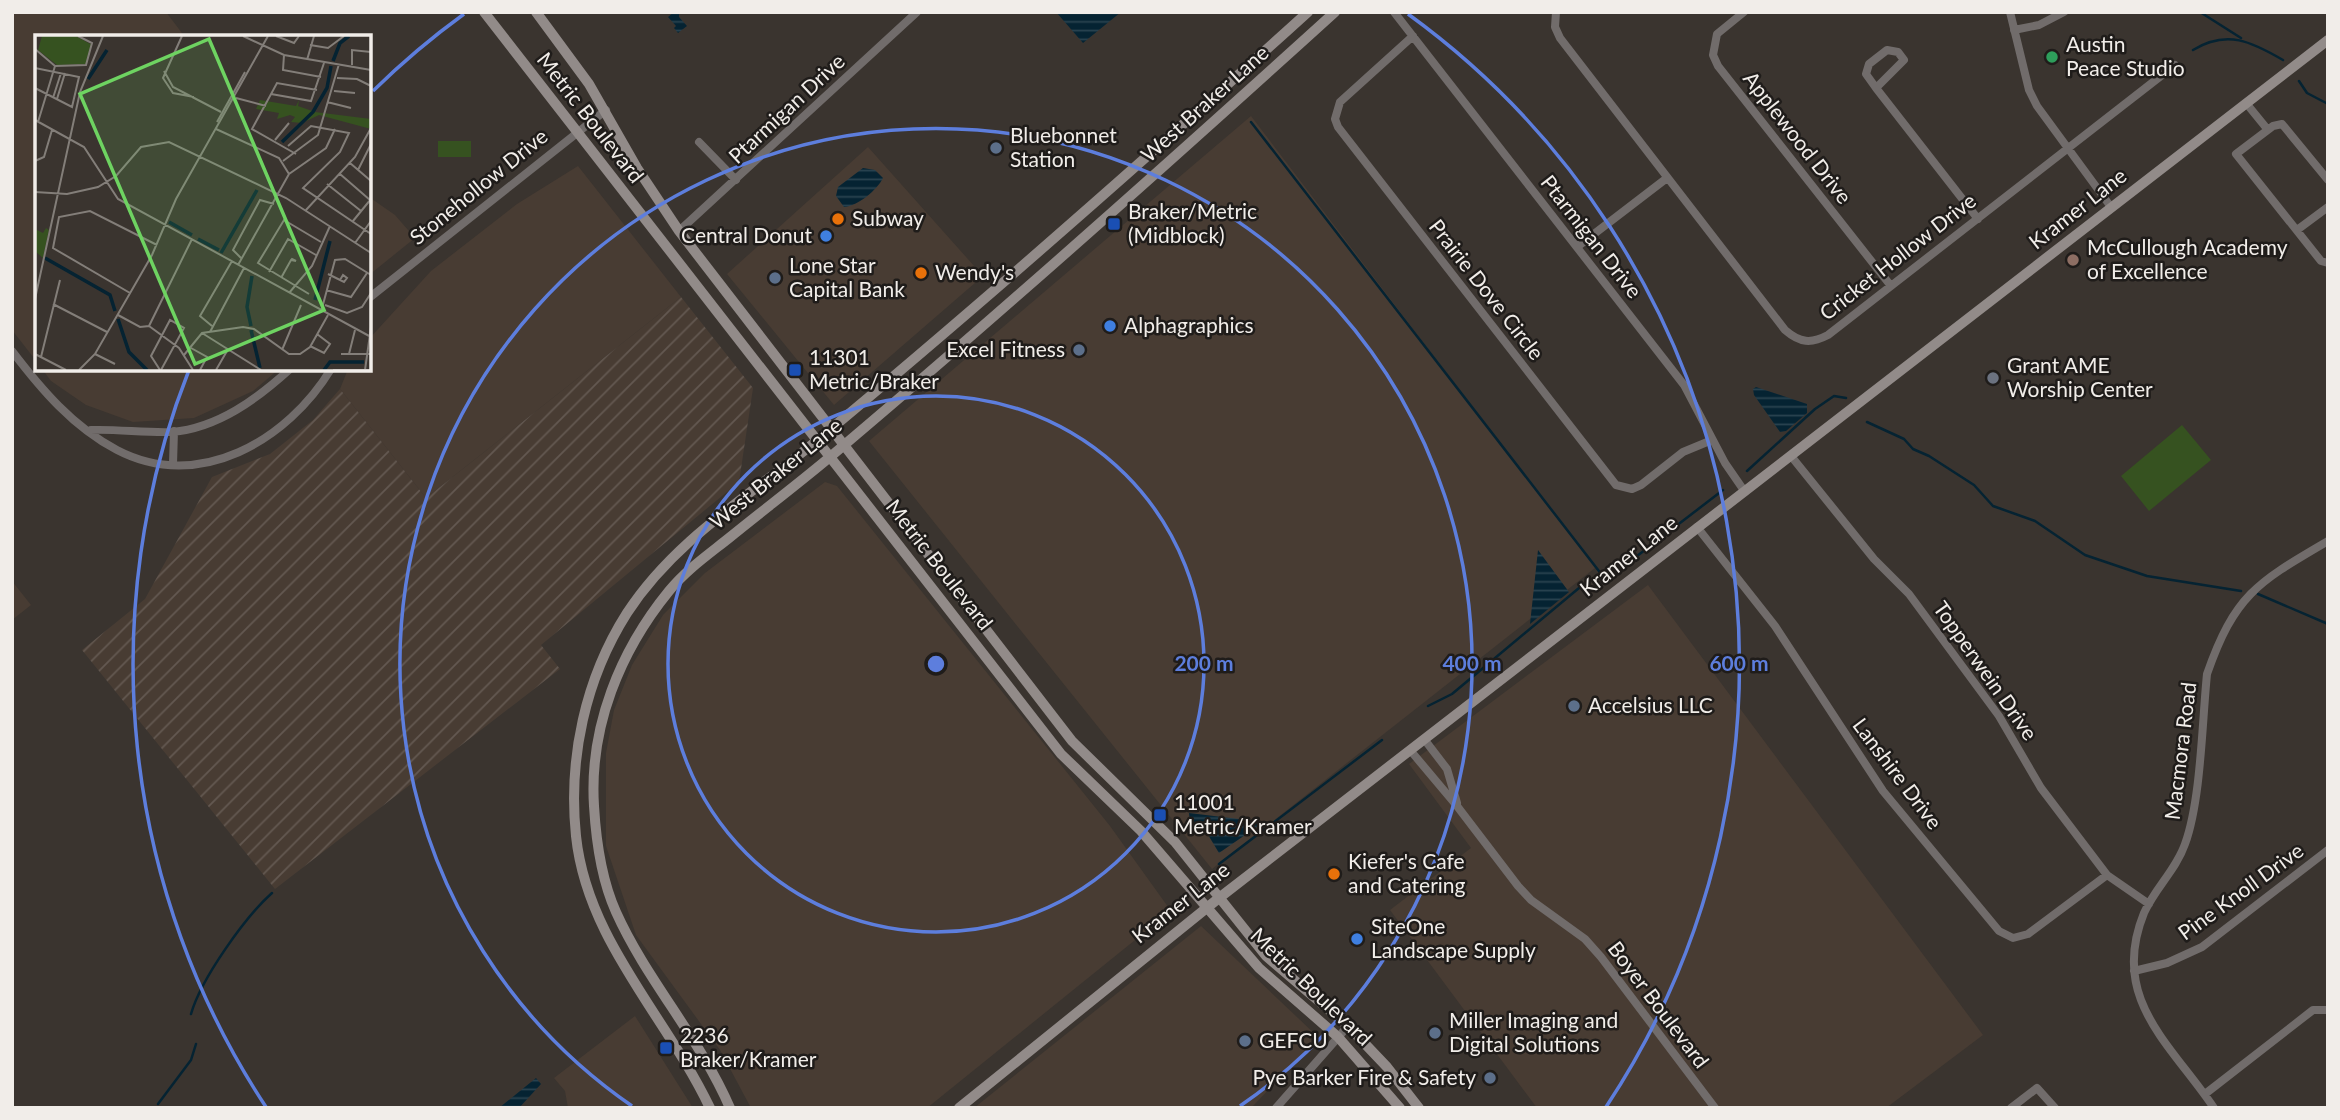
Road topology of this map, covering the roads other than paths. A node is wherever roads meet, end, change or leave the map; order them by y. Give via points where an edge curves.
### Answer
1 (484, 12) edge
2 (536, 12) edge
3 (917, 12) edge
4 (1308, 12) edge
5 (1335, 12) edge
6 (1394, 12) edge
7 (1556, 12) edge
8 (1744, 12) edge
9 (2010, 12) edge
10 (2064, 12) edge
11 (2014, 30) junction
12 (1413, 36) junction
13 (2328, 40) edge
14 (2175, 65) dead end
15 (1876, 88) junction
16 (2246, 103) junction
17 (606, 110) junction
18 (2268, 130) junction
19 (576, 132) junction
20 (699, 142) dead end
21 (2067, 149) junction
22 (1132, 172) junction
23 (1667, 178) junction
24 (736, 180) junction
25 (2328, 180) edge
26 (1142, 188) junction
27 (2111, 207) junction
28 (2328, 207) edge
29 (1978, 219) junction
30 (2297, 230) junction
31 (679, 231) junction
32 (1577, 247) junction
33 (2328, 263) edge
34 (1891, 286) junction
35 (371, 298) edge
36 (979, 302) junction
37 (989, 320) junction
38 (12, 351) edge
39 (287, 371) edge
40 (328, 371) edge
41 (830, 429) junction
42 (89, 430) junction
43 (174, 432) junction
44 (818, 440) junction
45 (1712, 440) junction
46 (844, 446) junction
47 (831, 456) junction
48 (1791, 456) junction
49 (173, 464) junction
50 (1745, 492) junction
51 (1698, 527) junction
52 (2328, 541) edge
53 (1019, 672) junction
54 (1006, 682) junction
55 (1424, 739) junction
56 (579, 740) junction
57 (598, 740) junction
58 (1410, 750) junction
59 (576, 762) junction
60 (595, 763) junction
61 (1457, 806) junction
62 (2328, 850) edge
63 (2107, 875) junction
64 (1219, 898) junction
65 (2149, 904) junction
66 (1206, 908) junction
67 (2134, 971) junction
68 (658, 986) junction
69 (643, 998) junction
70 (2328, 1010) edge
71 (1348, 1026) junction
72 (1338, 1037) junction
73 (2205, 1094) junction
74 (710, 1108) edge
75 (730, 1108) edge
76 (958, 1108) edge
77 (1276, 1108) edge
78 (1400, 1108) edge
79 (1419, 1108) edge
80 (1715, 1108) edge
81 (2011, 1108) edge
82 (2055, 1108) edge
83 (2214, 1108) edge

1 - 19 main road, Metric Boulevard
2 - 17 main road, Metric Boulevard
3 - 24 street, Ptarmigan Drive
4 - 22 main road, West Braker Lane
5 - 26 main road, West Braker Lane
6 - 12 street, Ptarmigan Drive
7 - 23 street, Cricket Hollow Drive via 1560,38
8 - 34 street, Applewood Drive via 1717,34 1713,55 1717,65
9 - 11 street
10 - 11 street via 2039,25
11 - 21 street via 2029,90
12 - 32 street, Ptarmigan Drive
12 - 45 street, Prairie Dove Circle via 1340,102 1335,119 1338,127 1616,485 1632,489 1641,485 1683,452
13 - 16 main road, Kramer Lane
14 - 21 street, Cricket Hollow Drive
15 - 15 street via 1867,74 1869,64 1887,50 1898,52 1904,60 1900,67
15 - 29 street
16 - 18 street
16 - 27 main road, Kramer Lane
17 - 19 street, Stonehollow Drive
17 - 31 main road, Metric Boulevard via 636,168
18 - 25 street via 2277,124 2286,126
18 - 30 street via 2236,154
19 - 35 street, Stonehollow Drive
19 - 44 main road, Metric Boulevard
20 - 24 street
21 - 27 street
21 - 29 street, Cricket Hollow Drive
22 - 26 main road
22 - 36 main road, West Braker Lane
23 - 32 street
23 - 34 street, Cricket Hollow Drive via 1794,338 1814,342 1828,335
24 - 31 street, Ptarmigan Drive
26 - 37 main road, West Braker Lane
27 - 48 main road, Kramer Lane
28 - 30 street
29 - 34 street, Cricket Hollow Drive
30 - 33 street
31 - 41 main road, Metric Boulevard
32 - 45 street, Ptarmigan Drive via 1684,385
36 - 37 main road
36 - 41 main road, West Braker Lane
37 - 46 main road, West Braker Lane
38 - 42 street via 48,397
39 - 43 street via 236,411
40 - 49 street via 308,402 278,432 249,448 206,462
41 - 44 main road, West Braker Lane
41 - 46 main road, Metric Boulevard
42 - 43 street
42 - 49 street via 117,450
43 - 49 street
44 - 47 main road, Metric Boulevard
44 - 56 main road, West Braker Lane via 691,538 645,588 604,655
45 - 50 street, Ptarmigan Drive
46 - 47 main road, West Braker Lane
46 - 53 main road, Metric Boulevard
47 - 54 main road, Metric Boulevard
47 - 57 main road, West Braker Lane via 671,589 626,656
48 - 50 main road, Kramer Lane
48 - 63 street, Topperwein Drive via 1874,559 1909,594 2006,725 2041,788
50 - 51 main road, Kramer Lane
51 - 55 main road, Kramer Lane
51 - 63 street, Lanshire Drive via 1775,626 1883,791 1999,931 2013,938 2028,934
52 - 65 street, Macmora Road via 2259,583 2230,623 2207,674 2192,824 2178,862
53 - 54 main road
53 - 64 main road, Metric Boulevard via 1072,741 1175,842
54 - 66 main road, Metric Boulevard via 1072,767 1141,831
55 - 58 main road, Kramer Lane
55 - 61 street, Boyer Boulevard via 1447,769
56 - 57 main road
56 - 59 main road, West Braker Lane
57 - 60 main road, West Braker Lane
58 - 61 street, Boyer Boulevard
58 - 64 main road, Kramer Lane
59 - 60 main road
59 - 69 main road, West Braker Lane via 576,839 588,890 608,939
60 - 68 main road, West Braker Lane via 594,805 602,865 615,911
61 - 80 street, Boyer Boulevard via 1531,900 1567,924 1601,957
62 - 67 street, Pine Knoll Drive via 2202,947
63 - 65 street, Topperwein Drive
64 - 66 main road, Kramer Lane
64 - 71 main road, Metric Boulevard via 1266,956
65 - 67 street, Macmora Road via 2137,935
66 - 72 main road, Metric Boulevard via 1259,968
66 - 76 main road, Kramer Lane
67 - 73 street, Macmora Road via 2148,1018
68 - 69 main road
68 - 75 main road, West Braker Lane
69 - 74 main road, West Braker Lane
70 - 73 street via 2313,1010
71 - 72 street
71 - 79 main road, Metric Boulevard
72 - 77 street
72 - 78 main road, Metric Boulevard
73 - 83 street, Macmora Road
81 - 82 street via 2037,1088

